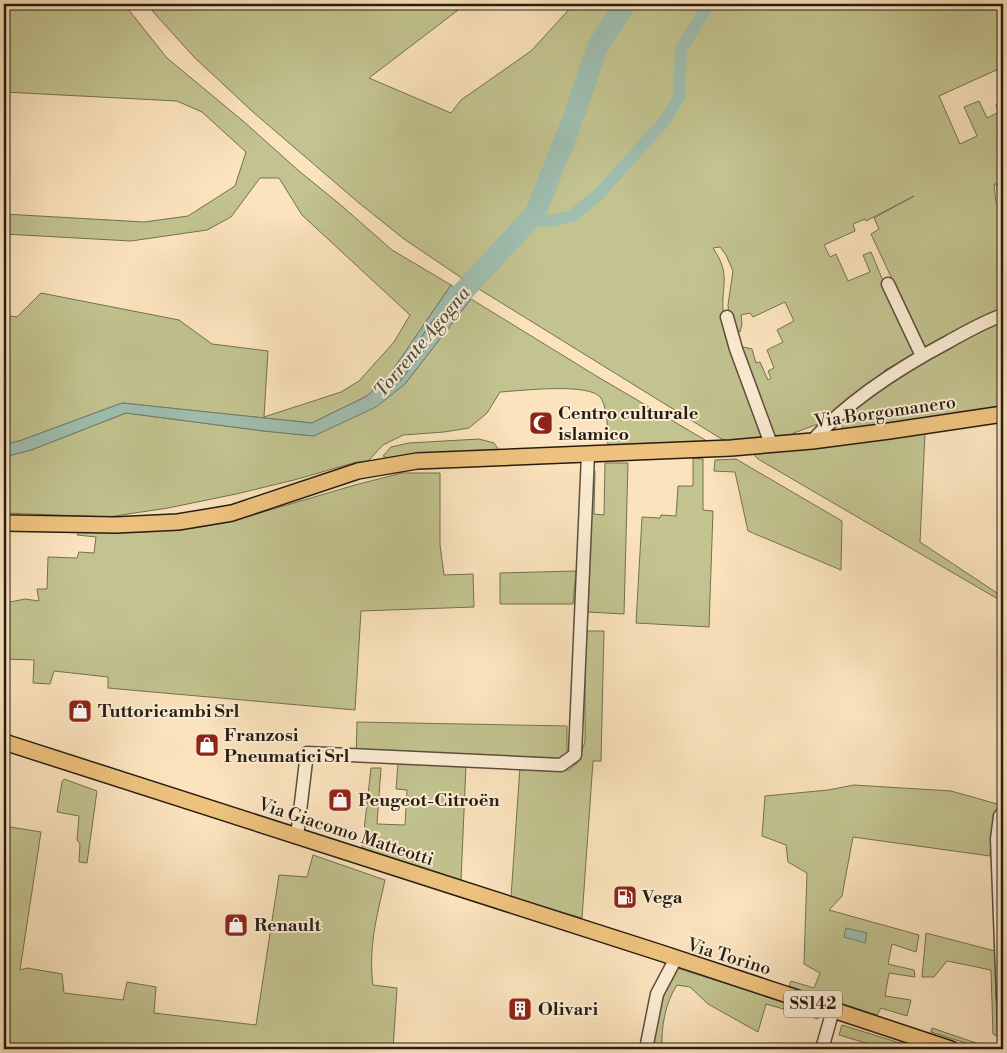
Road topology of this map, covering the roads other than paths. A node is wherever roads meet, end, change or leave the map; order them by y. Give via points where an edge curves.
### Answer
1 (888, 284) dead end
2 (1003, 316) edge
3 (727, 317) dead end
4 (922, 356) junction
5 (1003, 414) edge
6 (812, 441) junction
7 (771, 444) junction
8 (588, 454) junction
9 (4, 523) edge
10 (4, 742) edge
11 (1003, 813) edge
12 (297, 836) junction
13 (676, 958) junction
14 (1003, 998) edge
15 (833, 1010) junction
16 (646, 1049) edge
17 (822, 1049) edge
18 (951, 1049) edge

1 - 4 street
2 - 4 street via 986,321
3 - 7 street
4 - 6 street via 866,392
5 - 6 main road, Via Borgomanero
6 - 7 main road, Via Borgomanero
7 - 8 main road, Via Borgomanero
8 - 9 main road, Via Borgomanero via 418,461 358,471 232,513 178,522 144,525
8 - 12 street via 575,755 561,765 307,753
10 - 12 main road, Via Giacomo Matteotti
11 - 14 street via 997,839
12 - 13 main road, Via Giacomo Matteotti
13 - 15 main road, Via Torino / SS142
13 - 16 street, Via Torino via 657,994
15 - 17 street
15 - 18 main road, Via Torino / SS142

